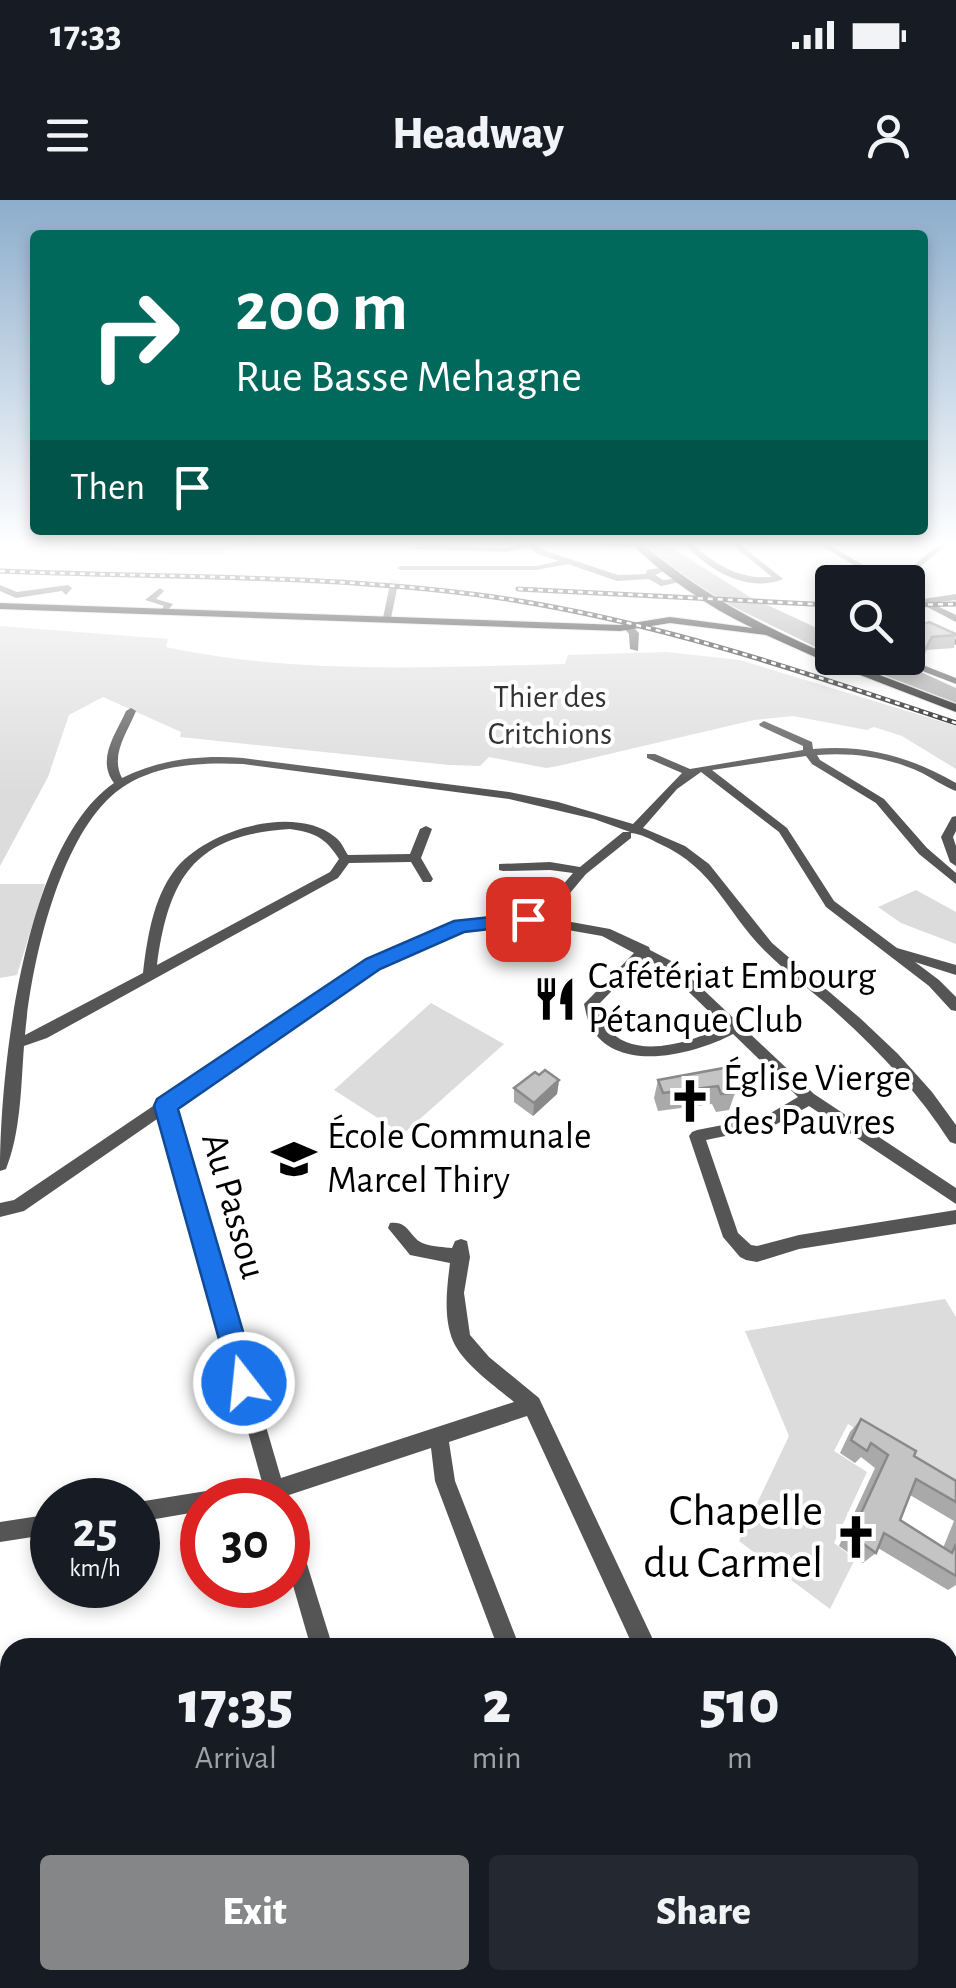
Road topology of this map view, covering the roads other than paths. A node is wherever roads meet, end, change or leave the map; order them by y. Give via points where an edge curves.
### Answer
1 (586, 625) edge
2 (637, 625) edge
3 (731, 625) edge
4 (628, 627) junction
5 (748, 627) joint
6 (925, 628) edge
7 (956, 642) edge
8 (635, 649) dead end
9 (925, 669) edge
10 (956, 681) edge
11 (956, 708) edge
12 (131, 711) dead end
13 (764, 724) dead end
14 (808, 752) junction
15 (652, 756) dead end
16 (705, 770) junction
17 (689, 772) junction
18 (121, 784) junction
19 (956, 788) edge
20 (956, 820) edge
21 (426, 829) dead end
22 (630, 832) junction
23 (415, 858) junction
24 (346, 859) junction
25 (956, 862) edge
26 (503, 868) dead end
27 (582, 872) junction
28 (427, 879) dead end
29 (956, 880) edge
30 (541, 919) junction
31 (644, 950) junction
32 (895, 951) junction
33 (952, 968) edge
34 (149, 976) junction
35 (934, 983) junction
36 (956, 1006) edge
37 (734, 1027) junction
38 (17, 1043) junction
39 (808, 1098) junction
40 (165, 1106) junction
41 (956, 1138) edge
42 (0, 1164) edge
43 (956, 1196) edge
44 (0, 1210) edge
45 (956, 1217) edge
46 (396, 1228) dead end
47 (532, 1406) junction
48 (439, 1436) junction
49 (270, 1478) edge
50 (310, 1482) edge
51 (30, 1527) edge
52 (0, 1532) edge
53 (310, 1608) edge
54 (319, 1638) edge
55 (505, 1638) edge
56 (641, 1638) edge

1 - 4 main road
2 - 4 main road
3 - 5 main road
4 - 8 street
5 - 11 main road
6 - 7 street
9 - 10 street
12 - 18 street via 115,740 112,772
13 - 14 street via 802,740
14 - 16 street
14 - 19 street via 858,748 932,772
14 - 29 street via 880,801
15 - 17 street
16 - 17 street
16 - 32 street via 784,830 830,904
17 - 22 street
18 - 22 street via 176,764 227,760 486,792
18 - 38 street via 94,810 52,888 31,952
20 - 25 street via 947,838
21 - 23 street
22 - 27 street
22 - 41 street via 693,857 762,940 886,1050
23 - 24 street
23 - 28 street
24 - 34 street via 334,875
24 - 34 street via 330,838 298,828 241,830 206,846 170,889
26 - 27 street
27 - 30 street
30 - 31 street via 605,932
30 - 40 street via 461,926 407,946
31 - 37 street
31 - 37 street via 591,1004 592,1020 609,1040 639,1051 700,1044
32 - 33 street
32 - 35 street
33 - 35 street
34 - 38 street
35 - 36 street
37 - 39 street
38 - 42 street
39 - 43 street
39 - 45 street via 768,1122 697,1136 731,1237 746,1252
40 - 44 street via 18,1206
40 - 49 street, Au Passou
46 - 47 street via 416,1250 462,1251 455,1293 461,1338
47 - 48 street
47 - 56 street
48 - 50 street
48 - 55 street via 445,1481
51 - 52 street
53 - 54 street

